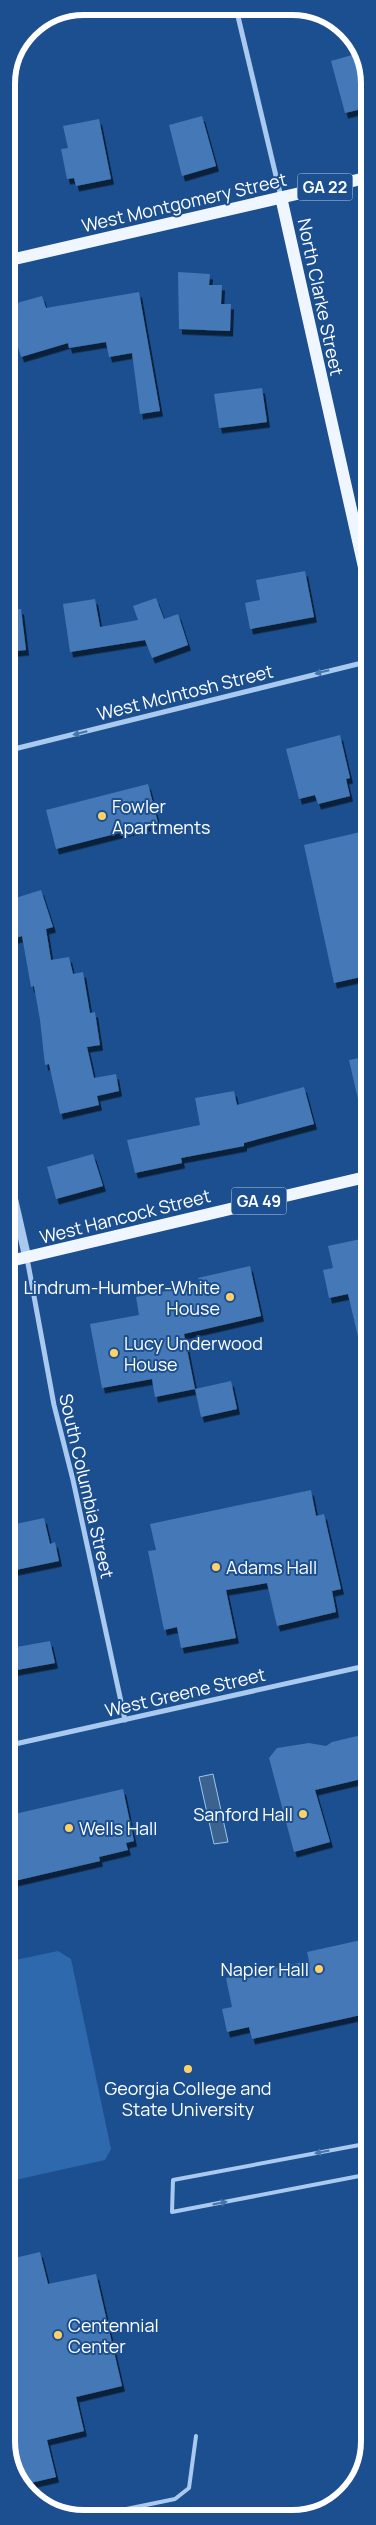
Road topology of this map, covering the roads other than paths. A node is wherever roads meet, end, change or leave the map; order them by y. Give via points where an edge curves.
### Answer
1 (238, 15) edge
2 (361, 179) edge
3 (281, 198) junction
4 (15, 259) edge
5 (361, 554) edge
6 (361, 663) edge
7 (15, 749) edge
8 (361, 1178) edge
9 (15, 1205) edge
10 (27, 1258) junction
11 (15, 1260) edge
12 (361, 1668) edge
13 (125, 1720) junction
14 (15, 1744) edge
15 (361, 2145) edge
16 (361, 2176) edge
17 (196, 2436) dead end
18 (121, 2510) edge

1 - 3 street, North Clarke Street
2 - 3 main road, West Montgomery Street / GA 22
3 - 4 main road, West Montgomery Street
3 - 5 main road, North Clarke Street
6 -> 7 street, West McIntosh Street
8 - 10 main road, West Hancock Street / GA 49
9 - 10 street
10 - 11 main road, West Hancock Street / GA 49
10 - 13 street, South Columbia Street via 54,1405
12 - 13 street, West Greene Street
13 - 14 street, West Greene Street
15 -> 16 lane via 173,2180 172,2212
17 - 18 lane via 189,2488 175,2499

